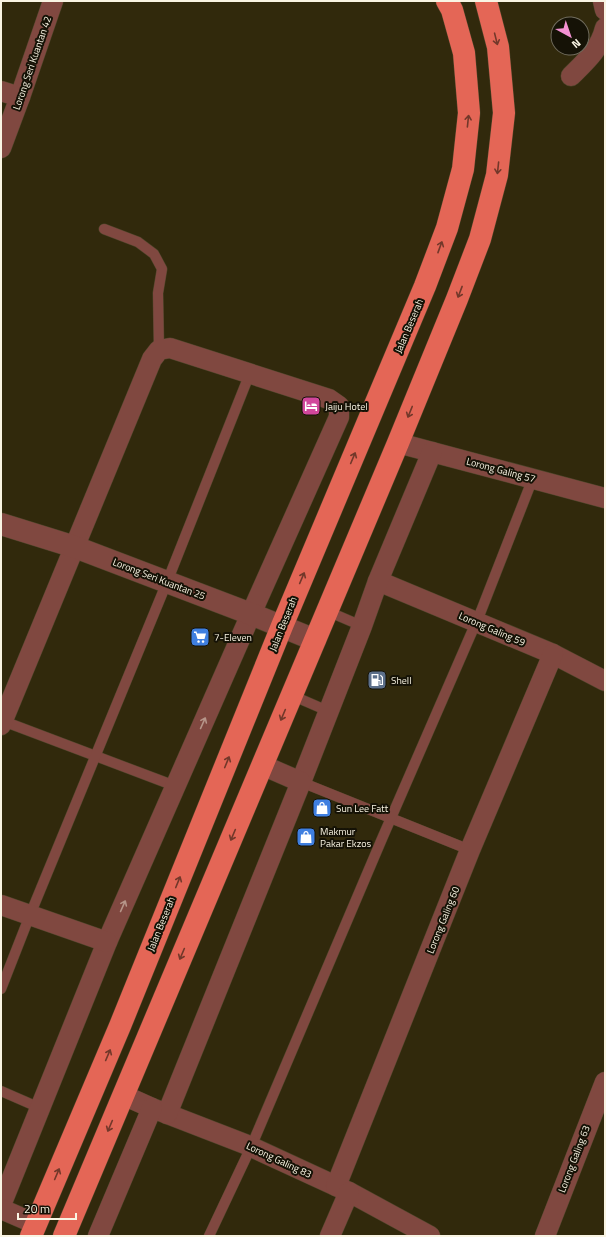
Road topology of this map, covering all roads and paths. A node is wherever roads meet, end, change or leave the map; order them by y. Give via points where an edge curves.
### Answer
1 (53, 1) edge
2 (447, 1) edge
3 (486, 1) edge
4 (603, 1) edge
5 (605, 10) edge
6 (605, 28) edge
7 (571, 76) dead end
8 (1, 91) edge
9 (20, 97) junction
10 (1, 148) edge
11 (104, 229) dead end
12 (159, 350) junction
13 (250, 373) junction
14 (398, 443) junction
15 (432, 452) junction
16 (533, 478) junction
17 (605, 498) edge
18 (1, 524) edge
19 (75, 547) junction
20 (378, 581) junction
21 (167, 582) junction
22 (327, 611) junction
23 (251, 614) junction
24 (476, 622) junction
25 (282, 626) junction
26 (362, 626) junction
27 (315, 640) junction
28 (553, 654) junction
29 (605, 681) edge
30 (291, 695) junction
31 (328, 711) junction
32 (2, 723) edge
33 (96, 756) junction
34 (262, 765) junction
35 (301, 782) junction
36 (175, 786) junction
37 (392, 818) junction
38 (470, 850) junction
39 (1, 905) edge
40 (30, 915) junction
41 (107, 942) junction
42 (1, 989) edge
43 (604, 1088) edge
44 (1, 1091) edge
45 (124, 1095) junction
46 (40, 1108) junction
47 (159, 1111) junction
48 (251, 1147) junction
49 (342, 1189) junction
50 (2, 1202) edge
51 (34, 1230) edge
52 (64, 1236) edge
53 (98, 1236) edge
54 (209, 1236) edge
55 (330, 1236) edge
56 (430, 1236) edge
57 (545, 1236) edge

1 - 9 street, Lorong Seri Kuantan 42
25 -> 2 highway, Jalan Beserah via 425,286 447,228 463,169 469,113 464,53
3 -> 14 highway via 498,47 504,113 497,175 480,240
4 - 5 street
6 - 7 street via 603,38 590,57
8 - 9 street
9 - 10 street, Lorong Seri Kuantan 42
11 - 12 lane via 138,242 154,254 162,269 158,293
12 - 13 street via 170,348
12 - 19 street via 152,359
13 - 21 lane
13 - 23 street via 329,399 339,406 339,417
14 - 15 street, Lorong Galing 57
14 - 22 highway
15 - 16 street, Lorong Galing 57
15 - 20 street
16 - 17 street, Lorong Galing 57
16 - 24 lane
18 - 19 street, Lorong Seri Kuantan 25
19 - 21 street, Lorong Seri Kuantan 25
19 - 32 street
20 - 24 street, Lorong Galing 59
20 - 26 street
21 - 23 street, Lorong Seri Kuantan 25
21 - 33 lane
22 - 26 lane
22 - 27 highway
23 - 25 street, Lorong Seri Kuantan 25
36 -> 23 street
24 - 28 street, Lorong Galing 59
24 - 37 lane
25 - 27 street, Lorong Seri Kuantan 25
51 -> 25 highway, Jalan Beserah via 120,1026
26 - 31 street
27 - 30 highway
28 - 29 street, Lorong Galing 59
28 - 38 street, Lorong Galing 60
30 - 31 lane
30 -> 34 highway
31 - 35 street
32 - 33 lane
33 - 36 lane
33 - 40 lane
34 - 35 street
34 -> 45 highway
35 - 37 lane
35 - 47 street
41 -> 36 street
37 - 38 lane
37 - 48 lane
38 - 49 street, Lorong Galing 60
39 - 40 street
40 - 41 street
40 - 42 lane
41 - 46 street
43 - 57 street, Lorong Galing 63
44 - 46 lane
45 - 47 street, Lorong Galing 83
45 -> 52 highway
46 - 50 street
47 - 48 street, Lorong Galing 83
47 - 53 street
48 - 49 street, Lorong Galing 83
48 - 54 lane
49 - 55 street, Lorong Galing 60
49 - 56 street, Lorong Galing 83
50 - 51 street

